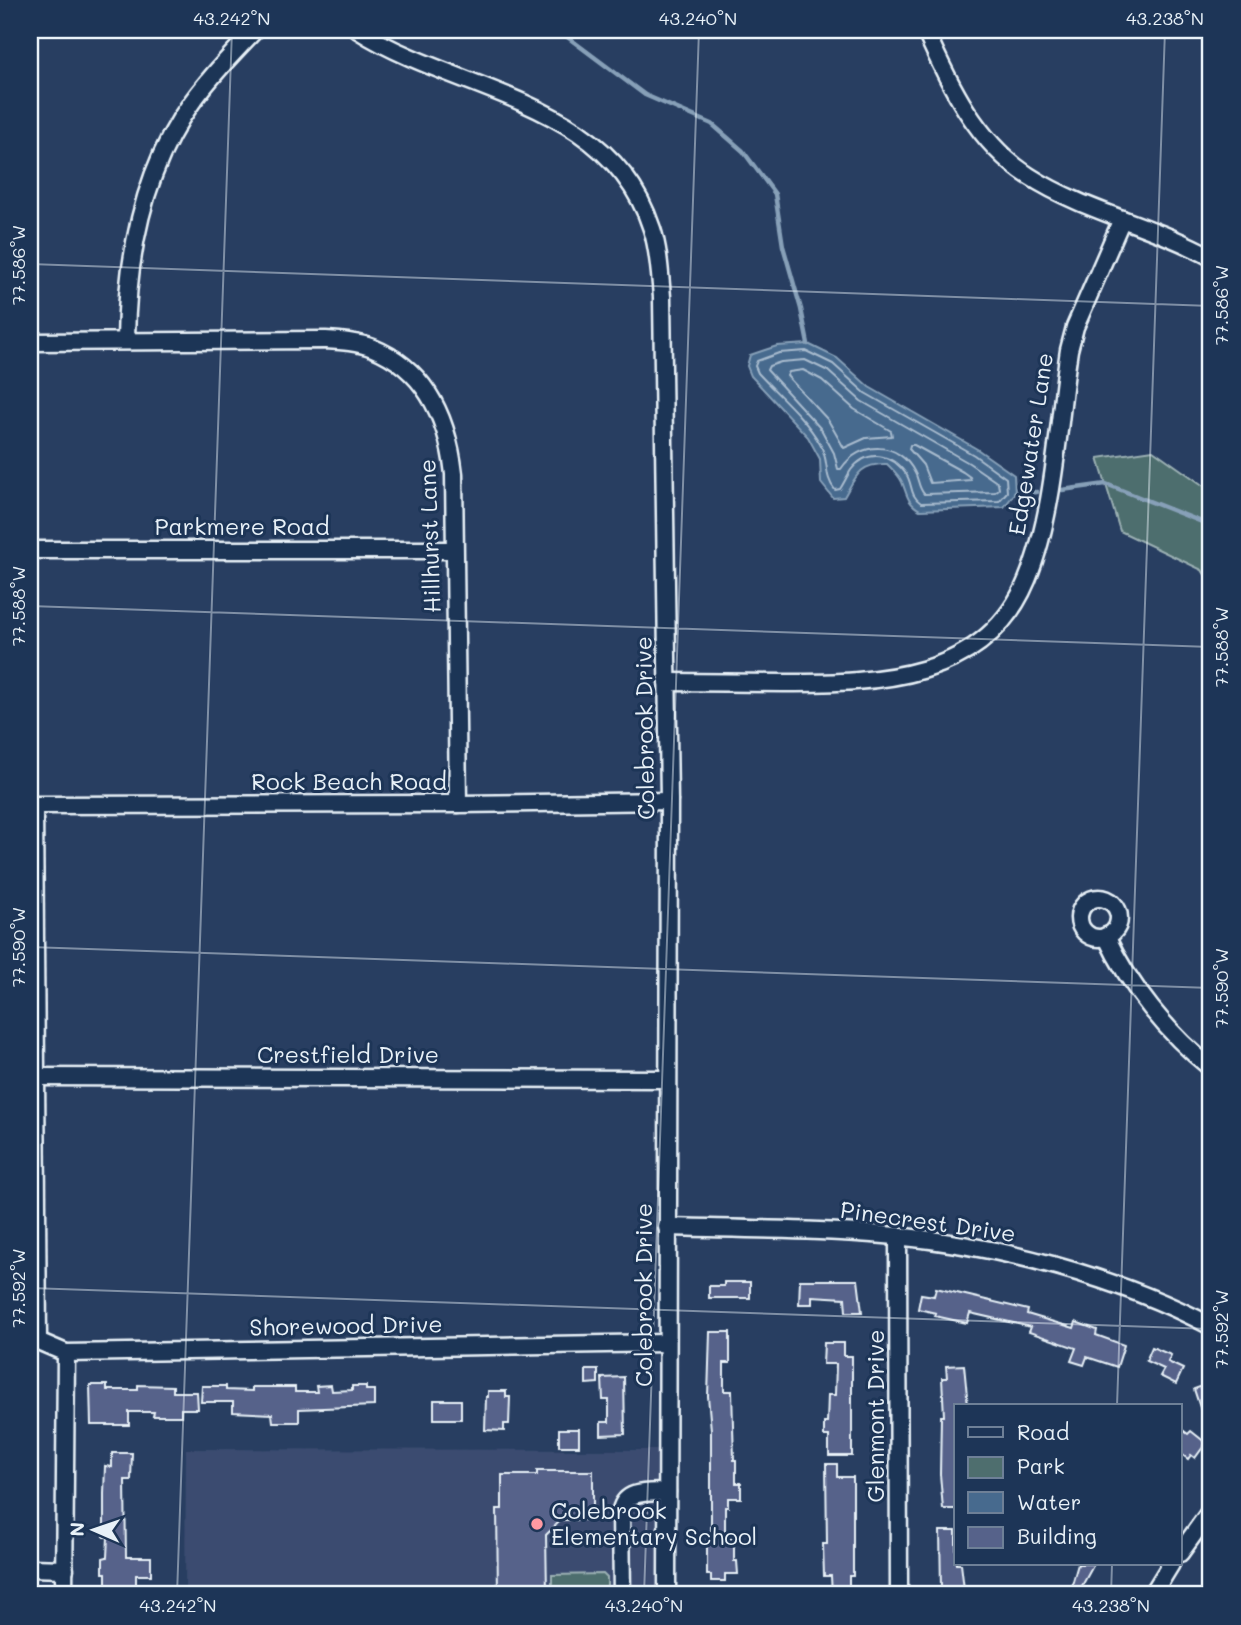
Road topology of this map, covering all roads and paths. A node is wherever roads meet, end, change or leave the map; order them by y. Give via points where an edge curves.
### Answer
1 (255, 30) edge
2 (358, 30) edge
3 (925, 30) edge
4 (1122, 219) junction
5 (1211, 257) edge
6 (126, 340) junction
7 (30, 342) edge
8 (30, 550) edge
9 (454, 550) junction
10 (667, 682) junction
11 (669, 801) junction
12 (32, 804) edge
13 (458, 804) junction
14 (1106, 936) dead end
15 (1211, 1068) edge
16 (33, 1077) edge
17 (666, 1079) junction
18 (667, 1227) junction
19 (898, 1236) junction
20 (1211, 1326) edge
21 (34, 1341) edge
22 (666, 1343) junction
23 (66, 1353) junction
24 (667, 1492) junction
25 (1211, 1510) edge
26 (1182, 1550) edge
27 (1170, 1566) edge
28 (30, 1568) edge
29 (65, 1569) junction
30 (64, 1595) edge
31 (622, 1595) edge
32 (667, 1595) edge
33 (899, 1595) edge
34 (1152, 1595) edge

1 - 6 street via 190,104 149,186 130,267
2 - 10 street, Colebrook Drive via 398,53 569,125 603,151 645,211 653,230 662,297
3 - 4 street via 974,123 1011,163 1052,189
4 - 5 street
4 - 10 street, Edgewater Lane via 1075,327 1047,507 1027,580 990,634 946,661 897,678 835,683
6 - 7 street, Hillhurst Lane
6 - 9 street, Hillhurst Lane via 325,340 374,348 392,358 428,392 442,418 454,474
8 - 9 street, Parkmere Road
9 - 13 street, Hillhurst Lane
10 - 11 street, Colebrook Drive
11 - 13 street, Rock Beach Road
11 - 17 street, Colebrook Drive
12 - 13 street, Rock Beach Road
12 - 16 street
14 - 15 street via 1137,989
16 - 17 street, Crestfield Drive
16 - 21 street
17 - 18 street, Colebrook Drive
18 - 19 street, Pinecrest Drive
18 - 22 street, Colebrook Drive
19 - 20 street, Pinecrest Drive via 1010,1255 1075,1272
19 - 33 street, Glenmont Drive
21 - 23 street, Shorewood Drive
22 - 23 street, Shorewood Drive
22 - 24 street, Colebrook Drive
23 - 29 street
24 - 31 street via 634,1494 623,1502
24 - 32 street, Colebrook Drive
25 - 26 street
27 - 34 street
28 - 29 street
29 - 30 street

